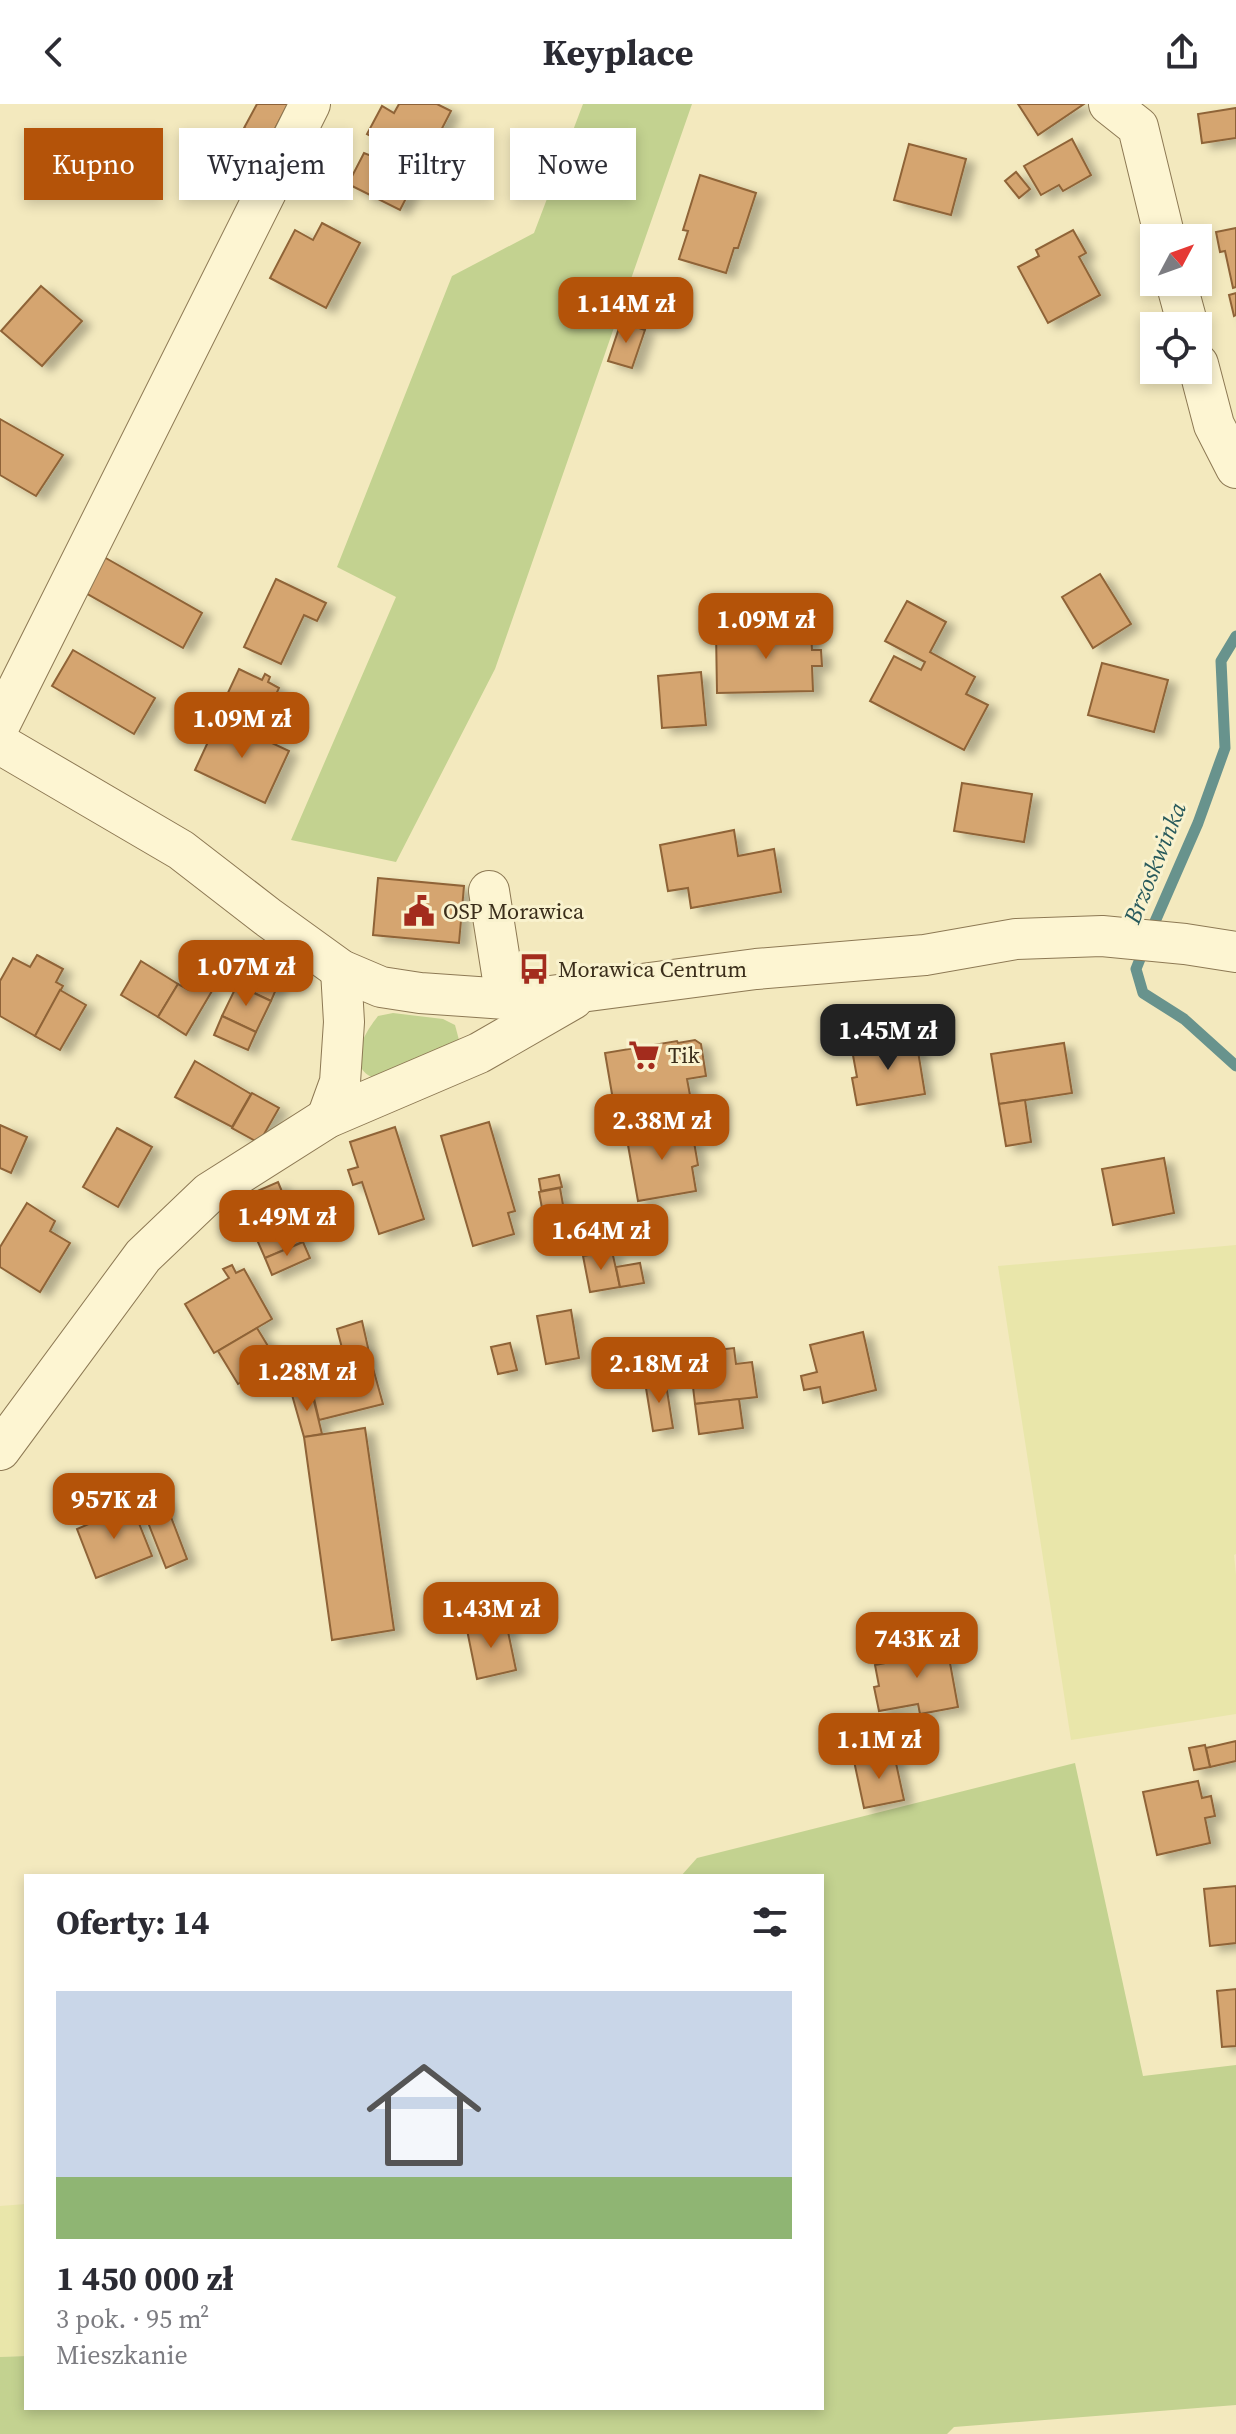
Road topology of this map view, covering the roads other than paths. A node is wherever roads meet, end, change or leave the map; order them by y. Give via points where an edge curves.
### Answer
1 (310, 104) edge
2 (1134, 112) edge
3 (1162, 224) edge
4 (1203, 384) edge
5 (1236, 468) edge
6 (0, 724) edge
7 (0, 744) edge
8 (489, 891) dead end
9 (1236, 952) edge
10 (341, 970) junction
11 (591, 989) junction
12 (506, 999) junction
13 (327, 1118) junction
14 (0, 1450) edge

1 - 6 street
2 - 3 street
4 - 5 street via 1214,425
7 - 10 street via 181,850
8 - 12 street
9 - 11 street via 1102,936 1016,939 925,955
10 - 12 street via 381,987
10 - 13 street via 340,1082
11 - 12 street
11 - 13 street via 479,1053
13 - 14 street via 209,1193 143,1256

